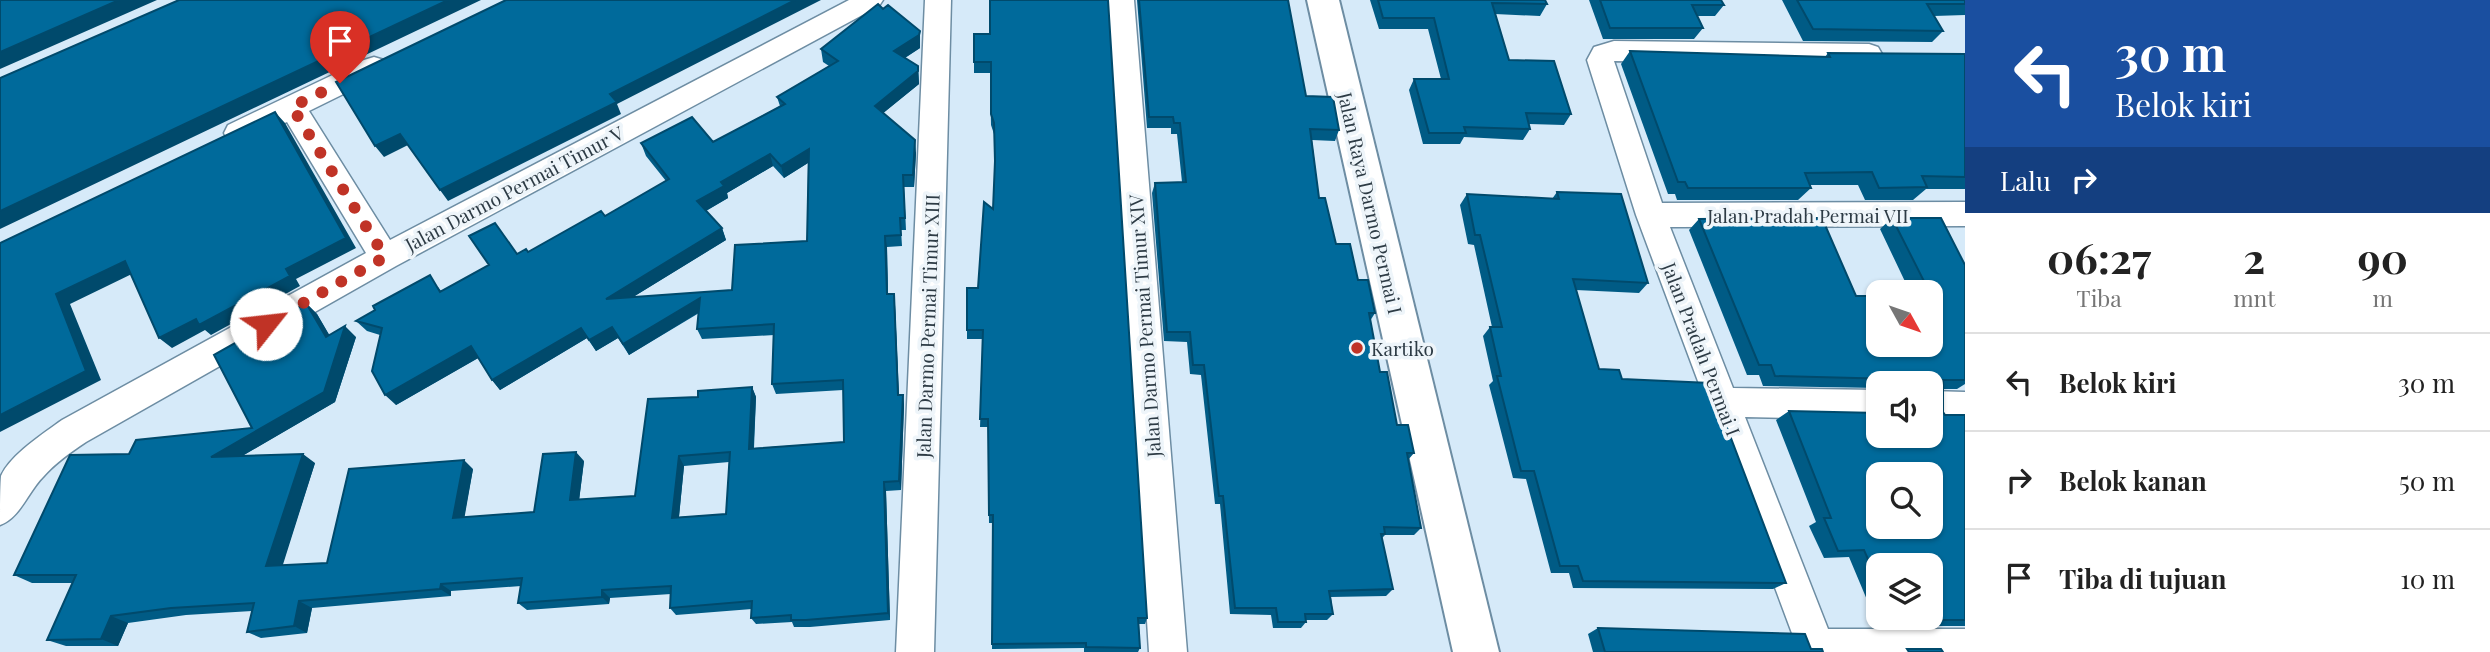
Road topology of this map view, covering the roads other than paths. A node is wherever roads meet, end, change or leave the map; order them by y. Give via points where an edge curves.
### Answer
1 (870, 0) edge
2 (938, 0) edge
3 (1121, 0) edge
4 (1323, 0) edge
5 (401, 54) edge
6 (1898, 54) edge
7 (292, 107) junction
8 (219, 142) edge
9 (1965, 214) edge
10 (1651, 215) junction
11 (385, 257) junction
12 (1723, 402) junction
13 (1866, 405) edge
14 (1943, 406) edge
15 (1965, 407) edge
16 (0, 509) edge
17 (1965, 649) edge
18 (1817, 650) edge
19 (915, 652) edge
20 (1168, 652) edge
21 (1476, 652) edge

1 - 11 street, Jalan Darmo Permai Timur V
2 - 19 street, Jalan Darmo Permai Timur XIII
3 - 20 street, Jalan Darmo Permai Timur XIV
4 - 21 street, Jalan Raya Darmo Permai I
5 - 7 street
6 - 10 street, Jalan Pradah Permai I via 1603,54 1600,60
7 - 8 street
7 - 11 street
9 - 10 street, Jalan Pradah Permai VII
10 - 12 street, Jalan Pradah Permai I
11 - 16 street, Jalan Darmo Permai Timur V via 65,437 24,470
12 - 13 street
12 - 18 street, Jalan Pradah Permai I
14 - 15 street
17 - 18 street

